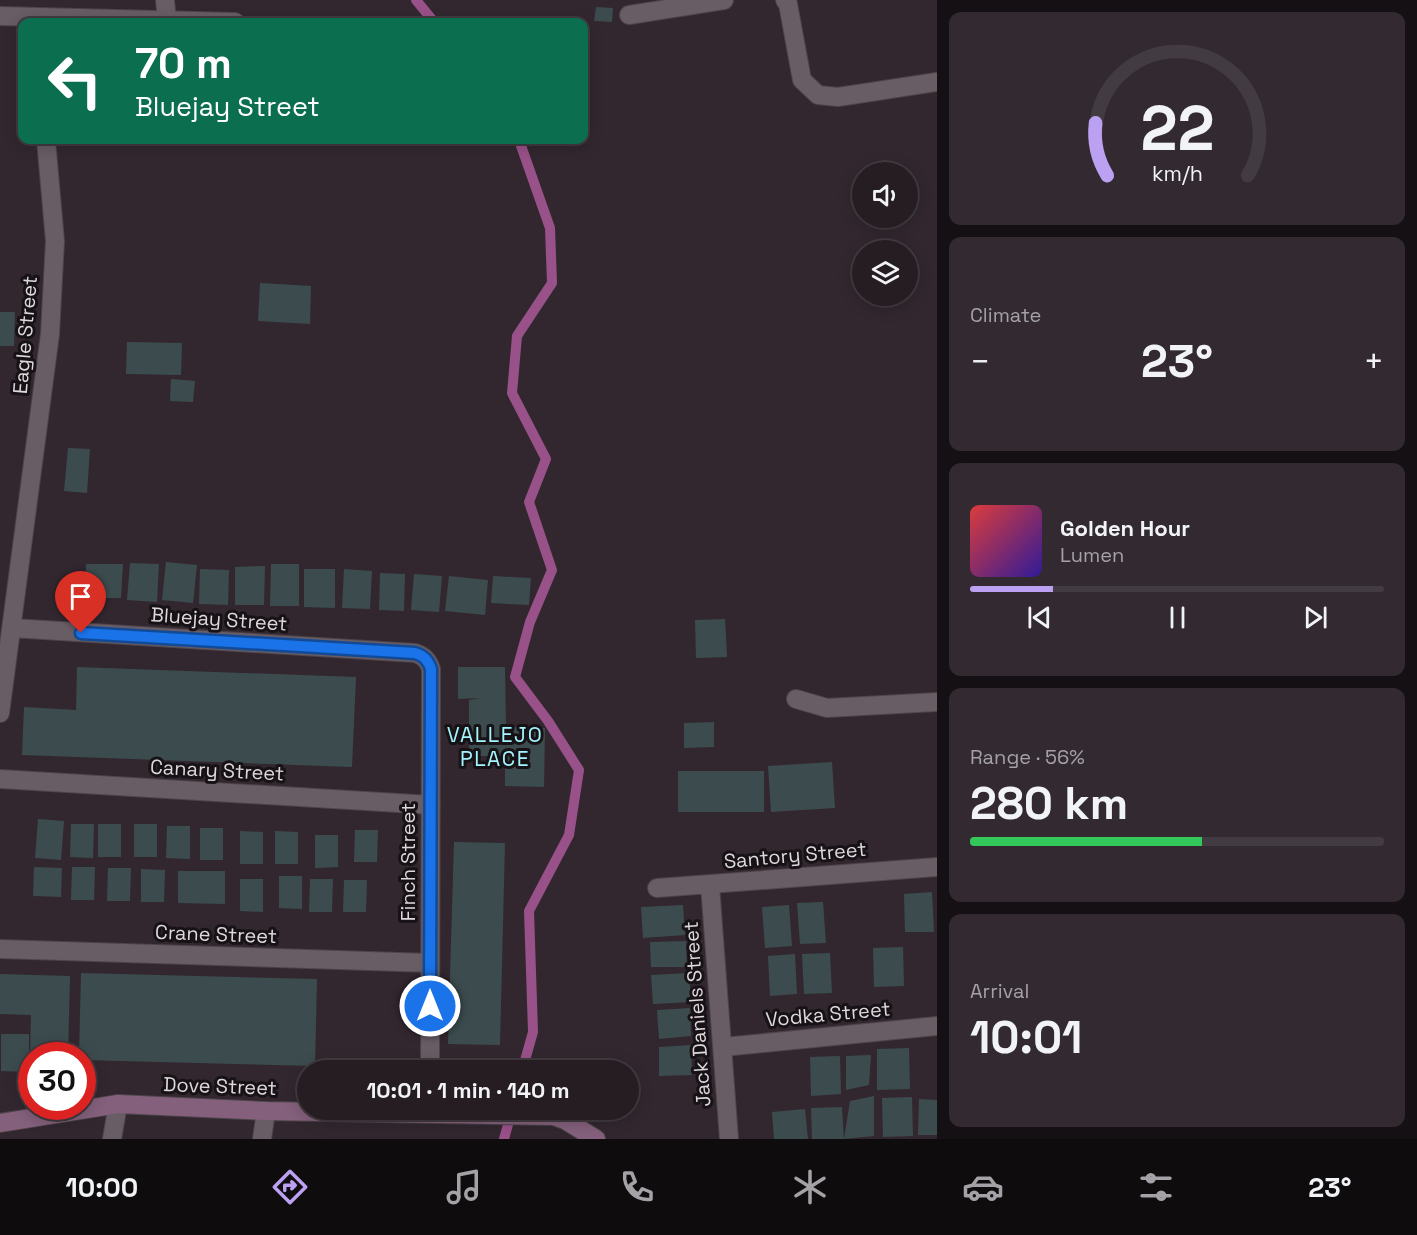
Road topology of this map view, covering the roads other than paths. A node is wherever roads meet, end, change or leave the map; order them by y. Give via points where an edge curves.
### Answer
1 (165, 0) edge
2 (724, 0) edge
3 (785, 0) edge
4 (22, 13) edge
5 (629, 15) dead end
6 (0, 16) edge
7 (113, 18) edge
8 (167, 18) edge
9 (937, 82) edge
10 (46, 144) edge
11 (12, 628) junction
12 (423, 656) joint
13 (796, 699) dead end
14 (937, 702) edge
15 (0, 713) edge
16 (0, 779) edge
17 (431, 805) junction
18 (937, 867) edge
19 (710, 885) junction
20 (657, 888) dead end
21 (0, 950) edge
22 (430, 963) junction
23 (937, 1026) edge
24 (723, 1047) junction
25 (430, 1060) edge
26 (118, 1104) junction
27 (266, 1111) junction
28 (297, 1111) edge
29 (565, 1120) edge
30 (0, 1123) edge
31 (112, 1139) edge
32 (262, 1139) edge
33 (596, 1139) edge
34 (729, 1139) edge

1 - 8 street
2 - 5 street
3 - 9 street via 802,80 818,95 838,96
4 - 6 street
4 - 7 street
10 - 11 street, Eagle Street via 55,241 50,334
11 - 12 street, Bluejay Street
11 - 15 street, Eagle Street
12 - 17 street, Finch Street via 431,669
13 - 14 street via 827,708
16 - 17 street, Canary Street
17 - 22 street, Finch Street
18 - 19 street, Santory Street
19 - 20 street, Santory Street
19 - 24 street, Jack Daniels Street
21 - 22 street, Crane Street
22 - 25 street, Finch Street
23 - 24 street, Vodka Street
24 - 34 street, Jack Daniels Street
26 - 27 street, Dove Street
26 - 30 street, Dove Street
26 - 31 street
27 - 28 street, Dove Street
27 - 32 street
29 - 33 street, Dove Street

